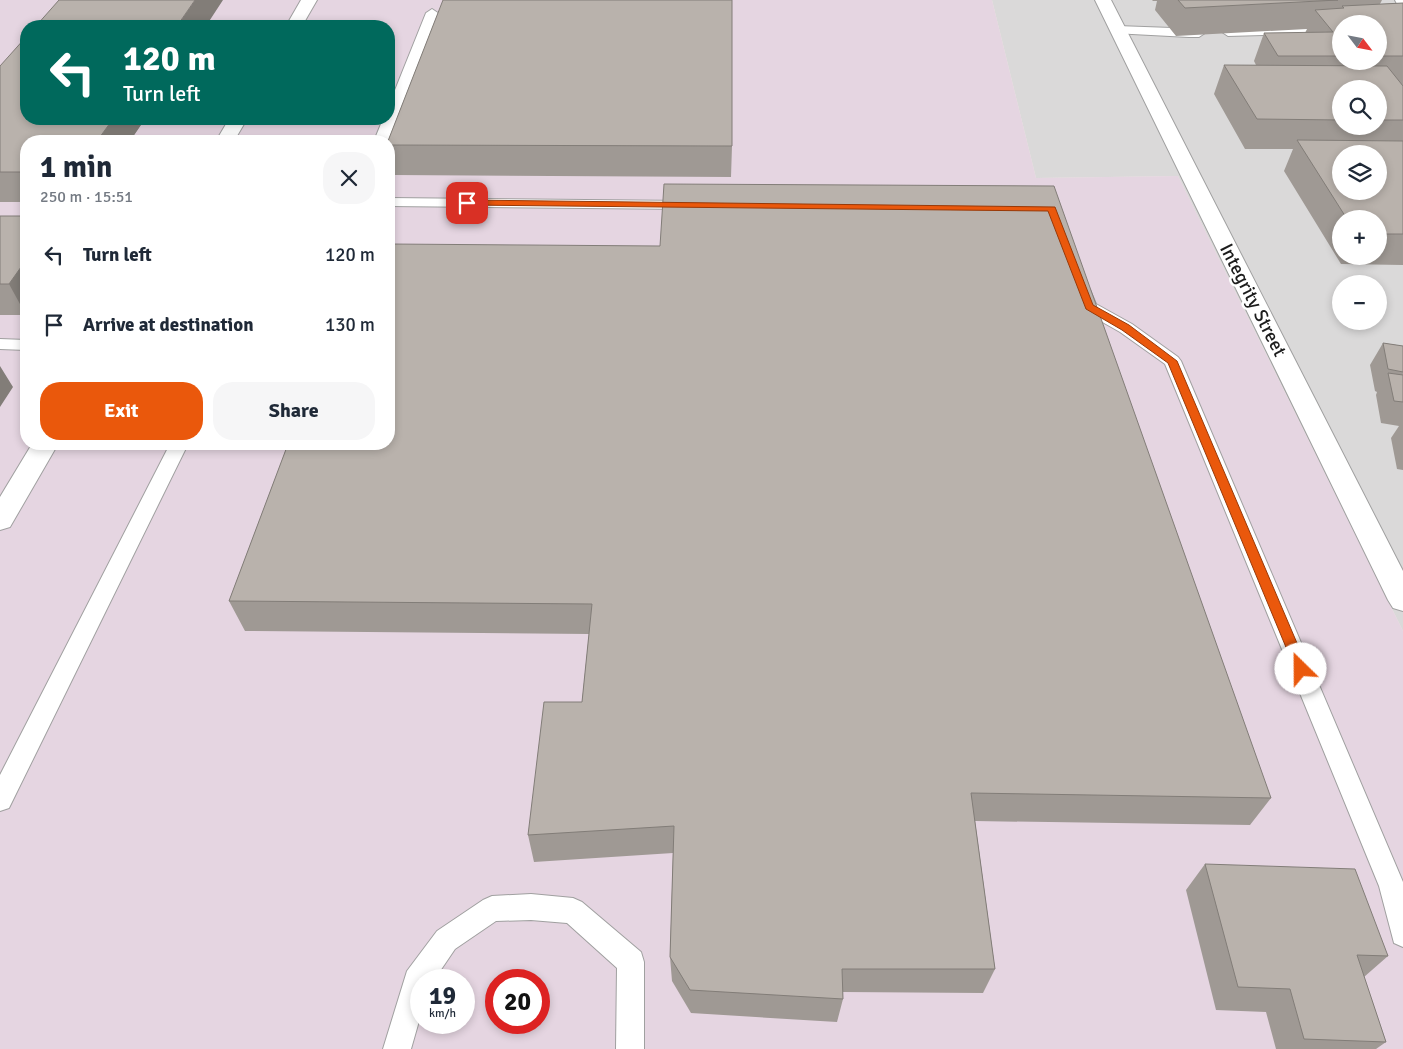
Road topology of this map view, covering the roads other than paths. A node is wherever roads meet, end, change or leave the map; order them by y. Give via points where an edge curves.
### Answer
1 (309, 0) edge
2 (1103, 0) edge
3 (432, 13) dead end
4 (297, 20) edge
5 (1332, 29) edge
6 (1118, 30) junction
7 (395, 106) edge
8 (395, 202) edge
9 (705, 205) edge
10 (1076, 271) edge
11 (0, 344) edge
12 (20, 345) edge
13 (41, 450) edge
14 (176, 450) edge
15 (0, 520) edge
16 (1403, 600) edge
17 (0, 800) edge
18 (1403, 934) edge
19 (397, 1049) edge
20 (630, 1049) edge

1 - 4 street
2 - 6 street, Integrity Street
3 - 7 lane
5 - 6 lane via 1182,34 1146,29
6 - 16 street, Integrity Street
8 - 9 lane
10 - 18 lane via 1089,307 1126,328 1172,361 1392,886
11 - 12 lane
13 - 15 street
14 - 17 lane
19 - 20 lane via 417,981 446,940 492,909 531,907 573,911 631,962

